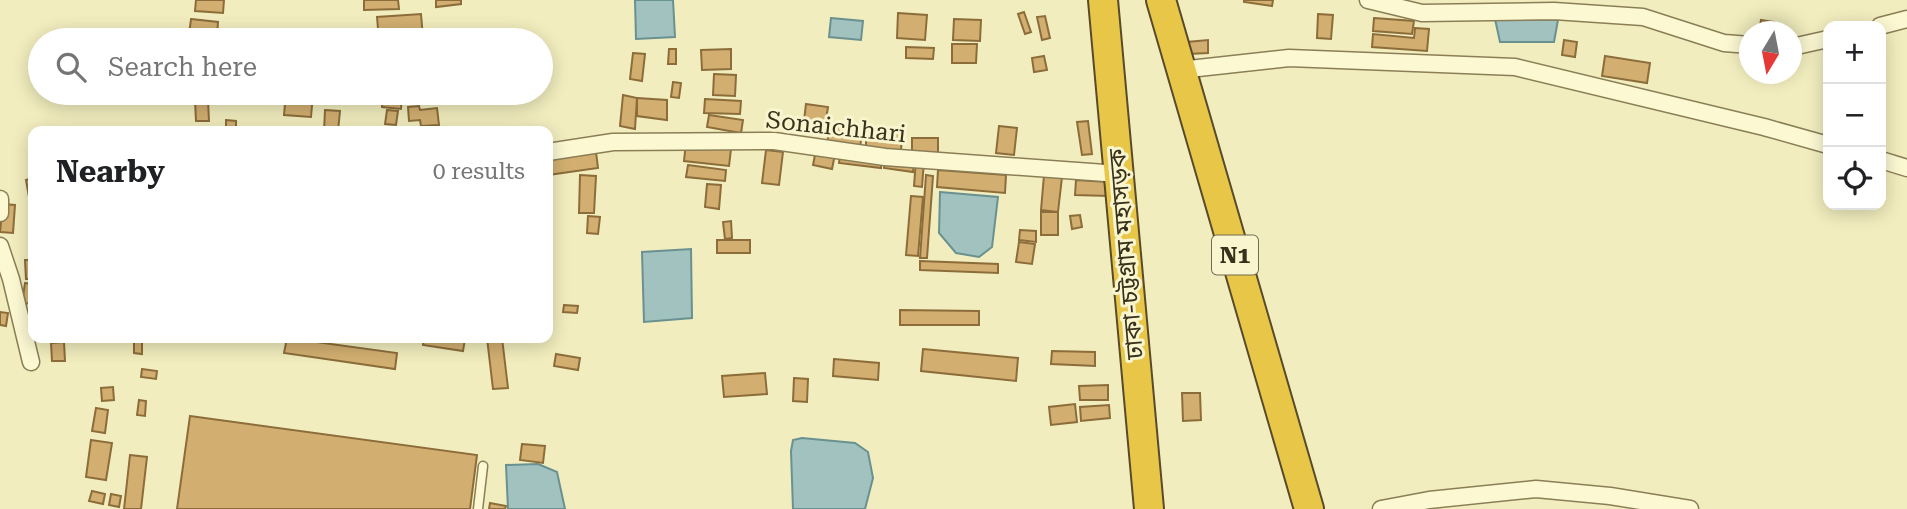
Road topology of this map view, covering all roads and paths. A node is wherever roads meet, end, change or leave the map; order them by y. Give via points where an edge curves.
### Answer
1 (1103, 0) edge
2 (1161, 0) edge
3 (1368, 0) edge
4 (1504, 6) edge
5 (1907, 19) edge
6 (1886, 24) edge
7 (1823, 40) edge
8 (1739, 44) edge
9 (1802, 45) edge
10 (1180, 70) junction
11 (1823, 144) edge
12 (553, 151) edge
13 (1886, 162) edge
14 (1907, 168) edge
15 (1119, 174) junction
16 (0, 199) edge
17 (0, 213) edge
18 (0, 246) edge
19 (5, 279) edge
20 (31, 362) dead end
21 (483, 466) dead end
22 (1476, 502) edge
23 (478, 509) edge
24 (1149, 509) edge
25 (1309, 509) edge
26 (1381, 509) edge
27 (1690, 509) edge

1 - 15 highway, ঢাকা-চট্টগ্রাম মহাসড়ক
2 - 10 highway, N1
3 - 4 street via 1422,13
4 - 8 street via 1643,17
5 - 6 street
7 - 9 street
10 - 11 street via 1289,58 1515,67
10 - 25 highway, N1
12 - 15 street, Sonaichhari via 613,142 775,141 885,157
13 - 14 street
15 - 24 highway, ঢাকা-চট্টগ্রাম মহাসড়ক
16 - 17 street
18 - 19 street
19 - 20 street
21 - 23 lane
22 - 26 street via 1429,500
22 - 27 street via 1536,489

